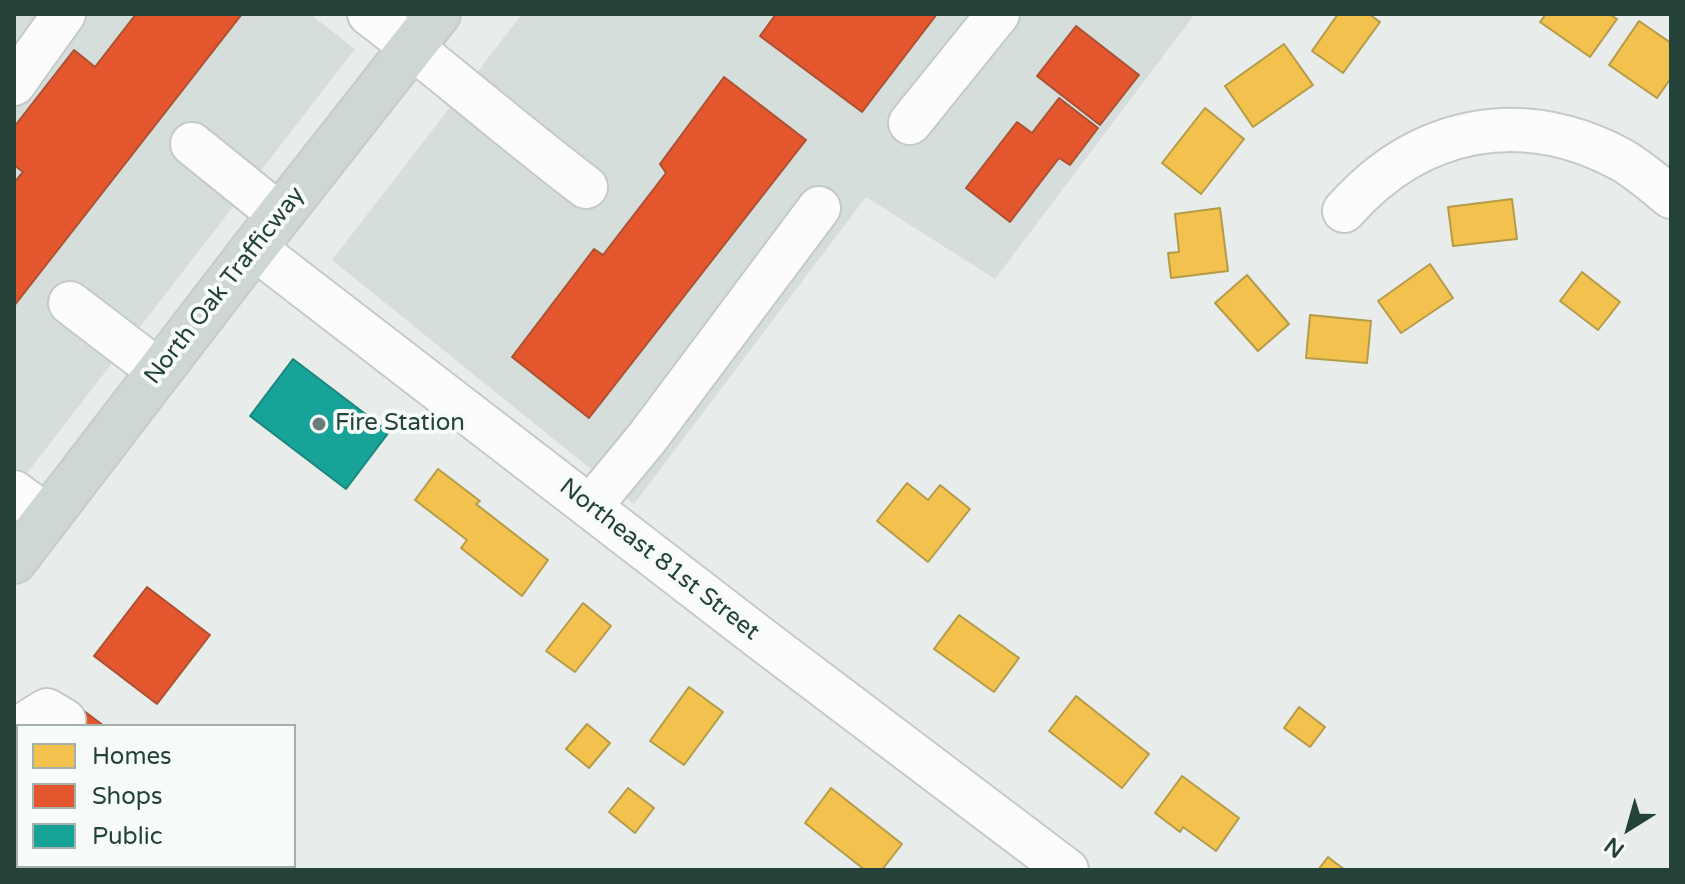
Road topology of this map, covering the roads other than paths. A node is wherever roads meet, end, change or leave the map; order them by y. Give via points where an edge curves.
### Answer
1 (64, 14) edge
2 (369, 14) edge
3 (998, 14) edge
4 (425, 30) edge
5 (14, 84) edge
6 (910, 123) dead end
7 (192, 144) dead end
8 (586, 187) dead end
9 (1671, 197) edge
10 (819, 208) dead end
11 (1344, 211) dead end
12 (280, 215) junction
13 (254, 248) junction
14 (70, 303) dead end
15 (159, 371) junction
16 (31, 504) edge
17 (590, 507) junction
18 (14, 561) edge
19 (64, 720) dead end
20 (24, 724) edge
21 (1067, 870) edge

1 - 5 street
2 - 4 street
3 - 6 street
4 - 8 street via 516,134
4 - 12 main road, North Oak Trafficway
7 - 12 street
9 - 11 street via 1623,161 1580,141 1508,130 1461,136 1416,153 1376,179
10 - 17 street
12 - 13 main road, North Oak Trafficway
13 - 15 main road, North Oak Trafficway
13 - 17 street, Northeast 81st Street
14 - 15 street
15 - 16 main road, North Oak Trafficway
16 - 18 main road, North Oak Trafficway
17 - 21 street, Northeast 81st Street
19 - 20 street via 47,710

